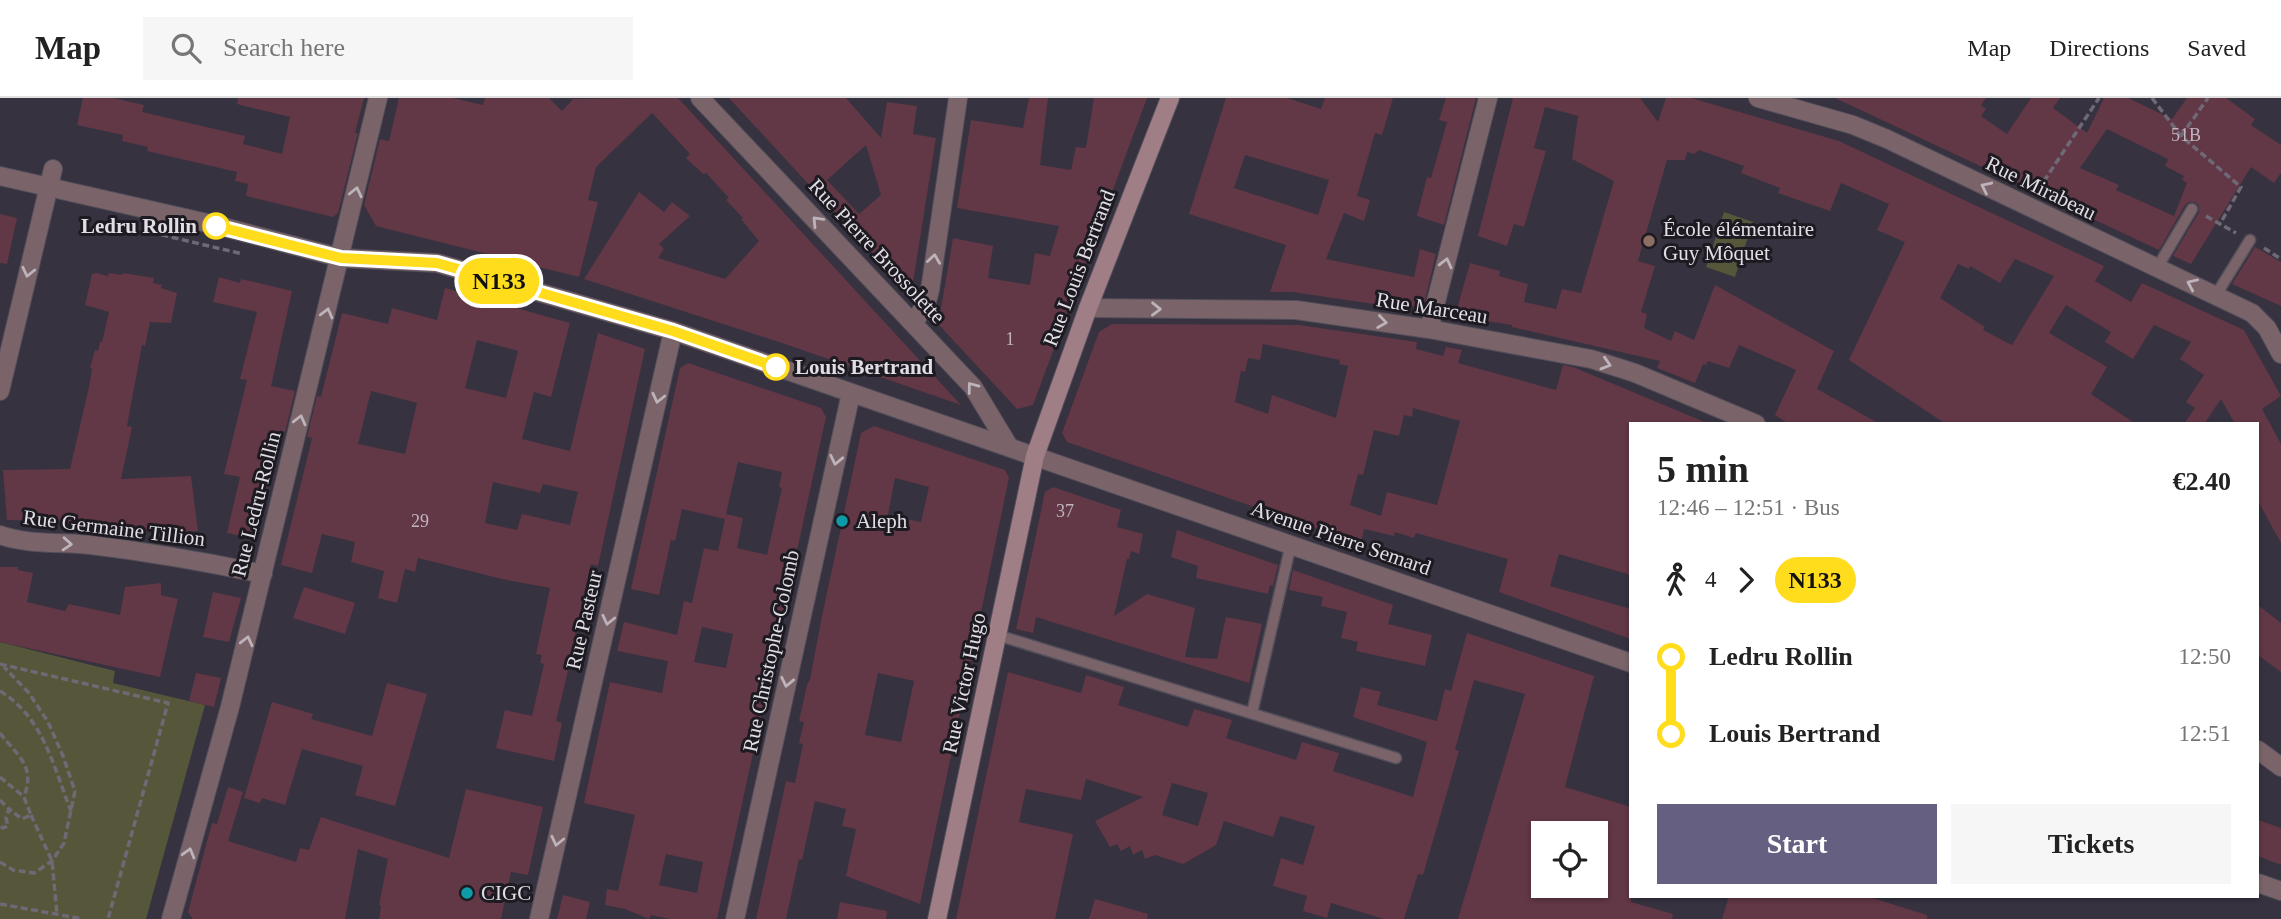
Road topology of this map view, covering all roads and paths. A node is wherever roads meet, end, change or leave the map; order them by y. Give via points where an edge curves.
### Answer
1 (378, 98) edge
2 (700, 98) edge
3 (958, 98) edge
4 (1170, 98) edge
5 (1488, 98) edge
6 (1758, 98) edge
7 (2098, 98) edge
8 (2152, 98) edge
9 (2208, 98) edge
10 (2181, 136) junction
11 (53, 169) dead end
12 (0, 176) edge
13 (48, 188) junction
14 (2036, 193) dead end
15 (2192, 209) dead end
16 (2220, 224) dead end
17 (136, 229) dead end
18 (2250, 240) dead end
19 (252, 256) dead end
20 (341, 258) junction
21 (2157, 268) junction
22 (2216, 295) junction
23 (1087, 307) junction
24 (914, 323) junction
25 (1429, 329) junction
26 (673, 331) junction
27 (2281, 354) edge
28 (0, 391) edge
29 (851, 393) junction
30 (1751, 422) edge
31 (1008, 445) junction
32 (1035, 456) junction
33 (0, 535) edge
34 (1291, 544) junction
35 (263, 574) junction
36 (998, 635) junction
37 (1629, 662) edge
38 (1, 665) edge
39 (0, 691) edge
40 (1252, 713) junction
41 (0, 735) edge
42 (2259, 751) edge
43 (1396, 758) dead end
44 (2281, 767) edge
45 (0, 777) edge
46 (24, 797) junction
47 (0, 800) edge
48 (9, 809) junction
49 (71, 813) junction
50 (31, 815) junction
51 (0, 826) edge
52 (52, 861) junction
53 (0, 862) edge
54 (2259, 883) edge
55 (2281, 891) edge
56 (0, 904) edge
57 (57, 914) junction
58 (83, 919) edge
59 (108, 919) edge
60 (171, 919) edge
61 (539, 919) edge
62 (735, 919) edge
63 (937, 919) edge

20 -> 1 street, Rue Ledru-Rollin
24 -> 2 street, Rue Pierre Brossolette
24 -> 3 street via 930,290
4 - 23 main road, Rue Louis Bertrand
25 -> 5 street
21 -> 6 street, Rue Mirabeau via 1887,139
7 - 14 path
8 - 10 path
9 - 10 path
10 - 16 path via 2241,187
11 - 13 street
12 - 13 street, Avenue Pierre Semard
13 - 20 street, Avenue Pierre Semard
13 -> 28 street
15 - 21 lane
17 - 19 path
18 - 22 lane
20 - 26 street, Avenue Pierre Semard via 437,263
35 -> 20 street, Rue Ledru-Rollin
22 -> 21 street, Rue Mirabeau
22 - 27 street, Rue Mirabeau via 2252,313 2267,328
23 -> 25 street, Rue Marceau via 1296,310
23 - 32 main road, Rue Louis Bertrand
31 -> 24 street, Rue Pierre Brossolette via 974,387
25 -> 30 street, Rue Marceau via 1591,359
26 - 29 street, Avenue Pierre Semard
26 -> 61 street, Rue Pasteur
29 - 31 street, Avenue Pierre Semard
29 -> 62 street, Rue Christophe-Colomb
31 - 32 street, Avenue Pierre Semard
32 - 34 street, Avenue Pierre Semard
32 - 36 main road, Rue Victor Hugo
33 -> 35 street, Rue Germaine Tillion via 190,559
34 - 37 street, Avenue Pierre Semard
34 - 40 lane
60 -> 35 street, Rue Ledru-Rollin
36 - 40 lane
36 - 63 main road, Rue Victor Hugo
38 - 49 path via 29,693 48,722 75,791
38 - 59 path via 168,703
39 - 49 path via 40,731
40 - 43 lane
41 - 46 path via 27,767 29,784
42 - 44 street
45 - 46 path
46 - 50 path
47 - 48 path
48 - 50 path via 22,819
48 - 51 path via 8,826
49 - 52 path via 64,843
50 - 52 path
52 - 53 path via 34,873 13,870
52 - 57 path
54 - 55 street
56 - 57 path
57 - 58 path

